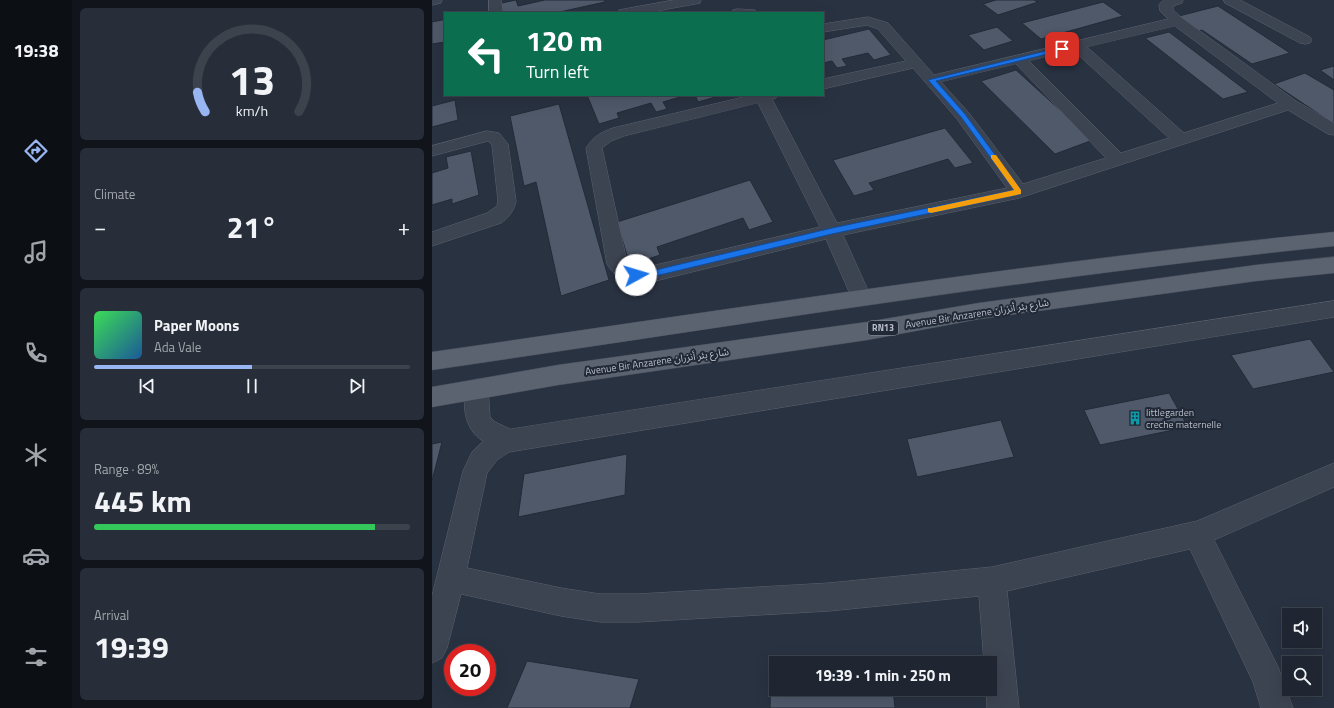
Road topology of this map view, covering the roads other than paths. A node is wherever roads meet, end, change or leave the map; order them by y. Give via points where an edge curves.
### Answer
1 (436, 0) edge
2 (495, 0) edge
3 (695, 0) edge
4 (1177, 0) edge
5 (1230, 0) edge
6 (432, 1) edge
7 (637, 5) edge
8 (496, 12) edge
9 (626, 12) edge
10 (1177, 21) junction
11 (824, 28) edge
12 (1305, 40) dead end
13 (1076, 45) junction
14 (1019, 59) junction
15 (916, 63) junction
16 (932, 80) junction
17 (824, 84) edge
18 (765, 96) edge
19 (1290, 104) junction
20 (1334, 130) edge
21 (1182, 140) junction
22 (432, 151) edge
23 (1118, 160) junction
24 (1019, 192) junction
25 (832, 231) junction
26 (432, 239) edge
27 (1334, 239) edge
28 (1334, 265) edge
29 (861, 297) junction
30 (1334, 308) edge
31 (432, 362) edge
32 (477, 389) junction
33 (432, 397) edge
34 (508, 440) junction
35 (1334, 475) edge
36 (1197, 534) junction
37 (451, 578) junction
38 (992, 581) junction
39 (432, 648) edge
40 (1003, 708) edge
41 (1277, 708) edge

1 - 6 street
2 - 8 street
3 - 7 street
4 - 10 street via 1166,5 1167,11
5 - 12 street
7 - 9 street
10 - 13 street
10 - 19 street
11 - 15 street via 858,22 883,26
13 - 14 street
13 - 21 street
14 - 16 street
14 - 23 street
15 - 16 street
15 - 17 street
16 - 24 street via 963,116
18 - 25 street
18 - 25 street via 619,132 597,143 594,148 617,264 628,273 647,275
19 - 20 street
19 - 21 street
21 - 23 street
22 - 26 street via 487,136 493,137 500,144 507,201 502,213 494,218
23 - 24 street
24 - 25 street
25 - 29 street
27 - 29 main road via 1235,249
28 - 32 main road, Avenue Bir Anzarene شارع بئر أنزران / RN13 via 1009,307 867,331
29 - 31 main road
30 - 34 street
32 - 33 main road, Avenue Bir Anzarene شارع بئر أنزران / RN13
32 - 34 street via 479,422 488,431
34 - 37 street via 491,448 477,467
35 - 36 street
36 - 38 street
36 - 41 street via 1267,678
37 - 38 street via 600,608 829,597
37 - 39 street
38 - 40 street

